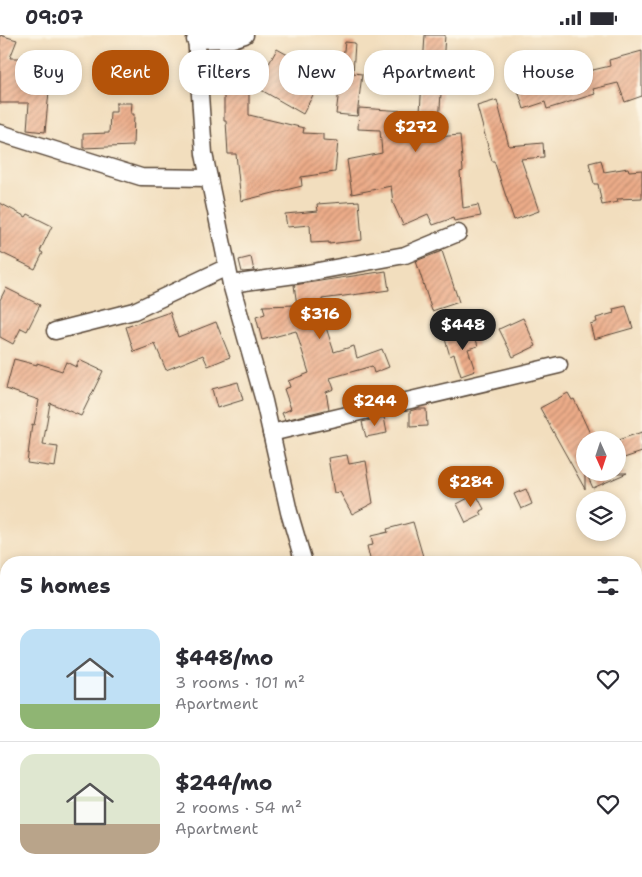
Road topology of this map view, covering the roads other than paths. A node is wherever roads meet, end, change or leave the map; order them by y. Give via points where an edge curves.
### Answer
1 (246, 35) edge
2 (196, 38) edge
3 (0, 133) edge
4 (209, 178) junction
5 (458, 233) dead end
6 (227, 267) junction
7 (231, 284) junction
8 (55, 331) dead end
9 (559, 365) dead end
10 (271, 433) junction
11 (302, 556) edge

1 - 2 street via 233,39
2 - 4 street via 204,154
3 - 4 street via 140,177
4 - 6 street
5 - 7 street via 405,255
6 - 7 street
6 - 8 street via 134,311
7 - 10 street
9 - 10 street
10 - 11 street

